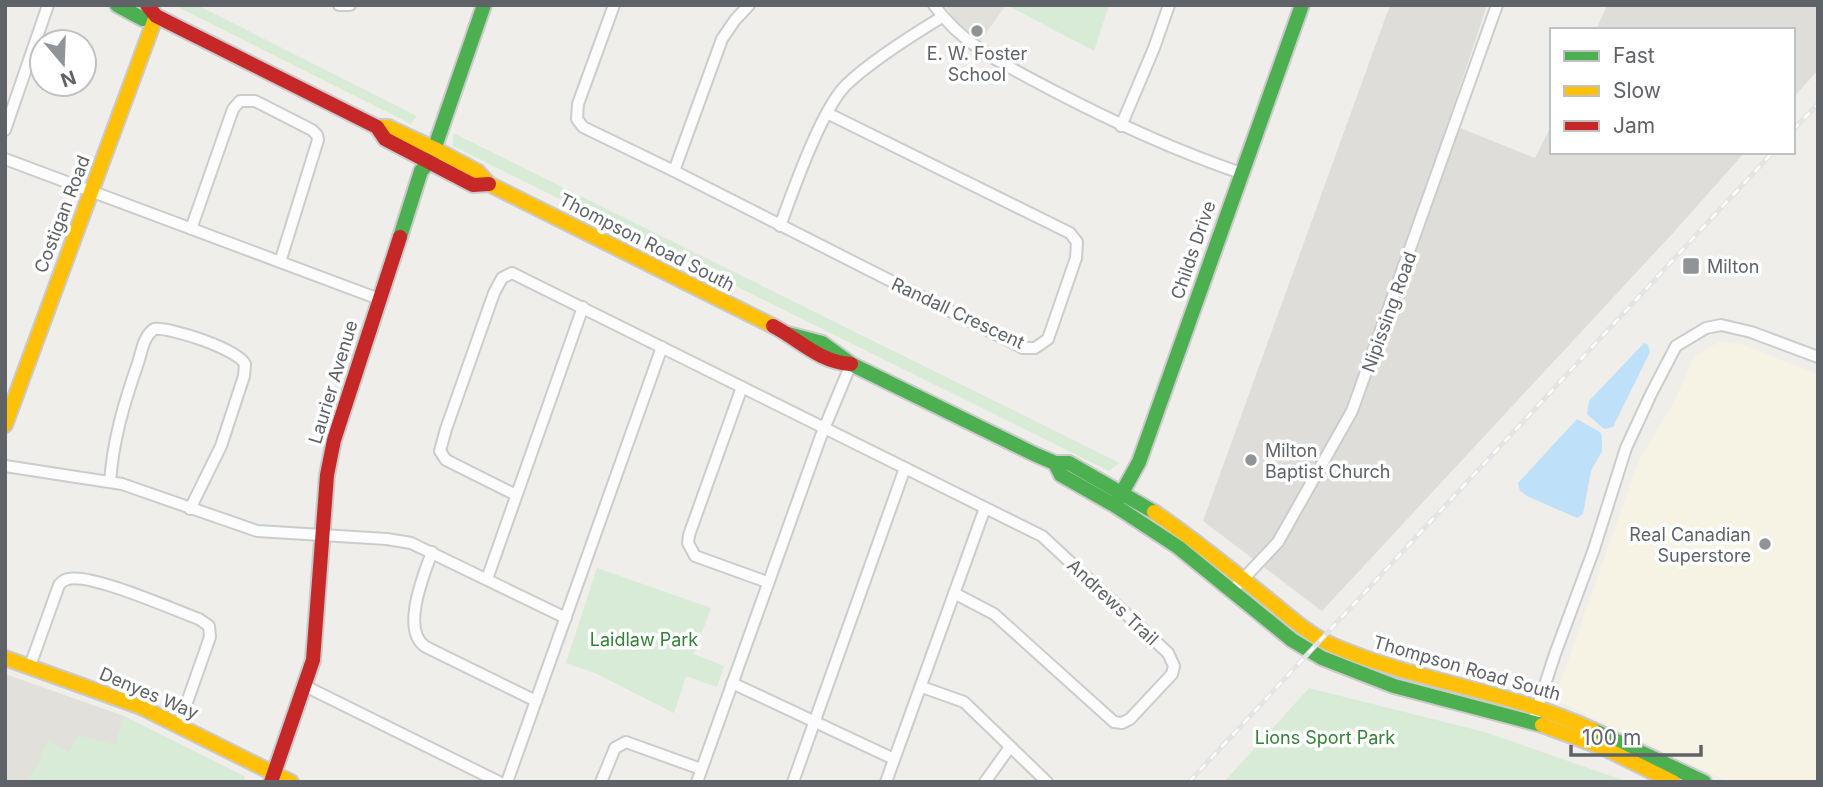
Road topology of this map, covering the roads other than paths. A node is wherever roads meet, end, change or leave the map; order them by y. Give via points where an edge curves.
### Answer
1 (48, 5) edge
2 (117, 5) edge
3 (339, 5) edge
4 (349, 5) edge
5 (484, 5) edge
6 (614, 5) edge
7 (749, 5) edge
8 (934, 5) edge
9 (1169, 5) edge
10 (1302, 5) edge
11 (1497, 5) edge
12 (152, 11) edge
13 (942, 17) junction
14 (827, 113) junction
15 (1121, 125) junction
16 (5, 130) edge
17 (432, 155) junction
18 (5, 159) edge
19 (674, 171) junction
20 (1241, 173) junction
21 (91, 192) junction
22 (780, 226) junction
23 (191, 229) junction
24 (280, 262) junction
25 (379, 299) junction
26 (583, 307) junction
27 (662, 347) junction
28 (1818, 357) edge
29 (851, 364) junction
30 (742, 387) junction
31 (7, 416) edge
32 (824, 427) junction
33 (1055, 463) junction
34 (5, 466) edge
35 (905, 468) junction
36 (110, 482) junction
37 (1123, 492) junction
38 (516, 495) junction
39 (1114, 505) junction
40 (985, 508) junction
41 (190, 509) junction
42 (324, 535) junction
43 (432, 552) junction
44 (487, 579) junction
45 (1244, 580) junction
46 (767, 582) junction
47 (1231, 592) junction
48 (954, 593) junction
49 (566, 618) junction
50 (5, 658) edge
51 (30, 666) junction
52 (732, 682) junction
53 (305, 686) junction
54 (922, 687) junction
55 (536, 701) junction
56 (1536, 714) junction
57 (815, 721) junction
58 (178, 725) junction
59 (1010, 747) junction
60 (894, 759) junction
61 (701, 769) junction
62 (272, 778) edge
63 (291, 782) edge
64 (499, 782) edge
65 (508, 782) edge
66 (601, 782) edge
67 (697, 782) edge
68 (793, 782) edge
69 (886, 782) edge
70 (985, 782) edge
71 (1047, 782) edge
72 (1674, 782) edge
73 (1704, 782) edge

1 - 16 street
2 - 12 main road, Thompson Road South via 143,19
3 - 4 street
5 - 17 main road, Laurier Avenue
6 - 19 street, Randall Crescent via 578,104 577,120
7 - 19 street via 722,39
8 - 13 street
9 - 15 street
10 - 20 main road, Childs Drive
11 - 45 street, Nipissing Road via 1352,411 1278,542
12 - 17 main road, Thompson Road South via 377,127 388,127
12 - 21 main road, Costigan Road
13 - 14 street via 845,86
13 - 15 street via 968,43 997,61
14 - 22 street
14 - 22 street, Randall Crescent via 1070,233 1077,242 1076,258 1048,339 1035,348 1023,348
15 - 20 street
17 - 25 main road, Laurier Avenue via 421,171
17 - 29 main road, Thompson Road South via 478,172 489,184 789,334 835,364
18 - 21 street
19 - 22 street, Randall Crescent
20 - 37 main road, Childs Drive via 1139,463
21 - 23 street
21 - 31 main road, Costigan Road
23 - 24 street
23 - 24 street via 233,109 240,101 255,101 312,130 318,140
24 - 25 street
25 - 42 main road, Laurier Avenue via 334,440
26 - 27 street, Andrews Trail
26 - 38 street
26 - 38 street, Andrews Trail via 512,273 502,278 494,293 440,451 446,460
27 - 30 street, Andrews Trail
27 - 49 street
28 - 56 street via 1721,325 1676,346 1626,448
29 - 32 street
29 - 33 main road, Thompson Road South
30 - 32 street, Andrews Trail
30 - 46 street via 688,543 695,556
32 - 35 street, Andrews Trail
32 - 46 street
33 - 37 main road, Thompson Road South via 1069,463
33 - 39 main road, Thompson Road South via 1060,475
34 - 36 street
35 - 40 street, Andrews Trail
35 - 57 street
36 - 41 street
36 - 41 street via 122,407 145,339 154,329 171,330 236,354 245,364 221,446
37 - 39 main road, Childs Drive
37 - 45 main road, Thompson Road South
38 - 44 street
39 - 47 main road, Thompson Road South via 1178,547
40 - 48 street
40 - 48 street, Andrews Trail via 1042,536 1168,653 1172,674 1130,719 1114,722 994,614
41 - 42 street via 257,531
42 - 43 street via 398,540
42 - 53 main road, Laurier Avenue via 313,660
43 - 44 street
43 - 55 street via 418,590 418,640
44 - 49 street
45 - 47 street, Nipissing Road
45 - 56 main road, Thompson Road South via 1332,645
46 - 52 street
47 - 56 main road, Thompson Road South via 1292,640 1346,669 1394,686
48 - 54 street
49 - 55 street
50 - 51 main road, Denyes Way
51 - 58 main road, Denyes Way
51 - 58 street via 59,585 66,579 100,583 199,619 209,626 210,637
52 - 57 street
52 - 61 street
53 - 62 main road, Laurier Avenue
53 - 64 street
54 - 59 street via 964,702
54 - 60 street
55 - 65 street
56 - 72 main road, Thompson Road South
56 - 73 main road, Thompson Road South via 1603,734
57 - 60 street
57 - 68 street
58 - 62 main road, Denyes Way
59 - 70 street
59 - 71 street
60 - 69 street
61 - 66 street via 626,742 615,748
61 - 67 street
62 - 63 main road, Denyes Way

